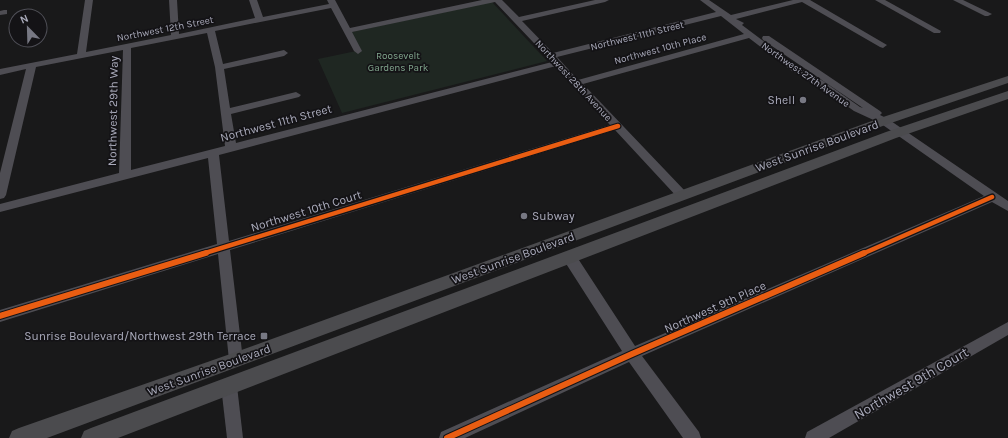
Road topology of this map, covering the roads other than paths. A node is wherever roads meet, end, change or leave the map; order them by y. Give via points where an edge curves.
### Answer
1 (89, 0) edge
2 (173, 0) edge
3 (253, 0) edge
4 (493, 0) edge
5 (498, 0) edge
6 (605, 0) edge
7 (704, 0) edge
8 (803, 0) edge
9 (879, 0) edge
10 (957, 0) edge
11 (332, 3) edge
12 (988, 14) dead end
13 (728, 17) junction
14 (260, 20) junction
15 (518, 20) junction
16 (211, 30) junction
17 (347, 31) junction
18 (937, 31) dead end
19 (750, 35) junction
20 (175, 37) junction
21 (883, 45) dead end
22 (127, 46) junction
23 (358, 51) dead end
24 (284, 53) dead end
25 (81, 56) junction
26 (554, 59) junction
27 (32, 65) junction
28 (219, 67) junction
29 (0, 72) edge
30 (1008, 79) edge
31 (576, 82) junction
32 (1008, 95) edge
33 (296, 96) dead end
34 (225, 112) junction
35 (884, 121) junction
36 (618, 126) junction
37 (898, 132) junction
38 (231, 148) junction
39 (213, 152) junction
40 (125, 175) junction
41 (682, 195) junction
42 (0, 196) edge
43 (992, 197) junction
44 (1008, 207) edge
45 (0, 208) edge
46 (599, 246) junction
47 (222, 247) junction
48 (570, 258) junction
49 (0, 316) edge
50 (1008, 328) edge
51 (266, 350) junction
52 (632, 354) junction
53 (236, 360) junction
54 (229, 386) junction
55 (187, 402) junction
56 (19, 438) edge
57 (91, 438) edge
58 (235, 438) edge
59 (447, 438) edge
60 (693, 438) edge
61 (813, 438) edge

1 - 25 street
2 - 20 street
3 - 14 street
4 - 17 street
5 - 15 street, Northwest 28th Avenue
6 - 15 street
7 - 13 street, Northwest 27th Avenue
8 - 13 street, Northwest 11th Street
8 - 21 street
9 - 18 street
10 - 12 street
11 - 14 street, Northwest 12th Street
11 - 17 street
13 - 19 street, Northwest 27th Avenue
13 - 26 street, Northwest 11th Street
13 - 35 street, Northwest 27th Avenue via 754,29 877,113
14 - 16 street, Northwest 12th Street
15 - 26 street, Northwest 28th Avenue
16 - 20 street, Northwest 12th Street
16 - 28 street
17 - 23 street
19 - 31 street, Northwest 10th Place
19 - 35 street, Northwest 27th Avenue via 795,69 857,109
20 - 22 street, Northwest 12th Street
22 - 25 street, Northwest 12th Street
22 - 40 street, Northwest 29th Way
24 - 28 street
25 - 27 street, Northwest 12th Street
26 - 31 street, Northwest 28th Avenue
26 - 38 street, Northwest 11th Street
27 - 29 street, Northwest 12th Street
27 - 42 street
28 - 34 street
30 - 35 main road, West Sunrise Boulevard
31 - 36 street, Northwest 28th Avenue
32 - 37 main road, West Sunrise Boulevard
33 - 34 street
34 - 38 street
35 - 37 street, Northwest 27th Avenue
35 - 41 main road, West Sunrise Boulevard
36 - 41 street, Northwest 28th Avenue
36 - 47 street, Northwest 10th Court
37 - 43 street, Northwest 27th Avenue
37 - 46 main road, West Sunrise Boulevard
38 - 39 street, Northwest 11th Street
39 - 40 street, Northwest 11th Street
39 - 47 street
40 - 45 street, Northwest 11th Street
41 - 46 main road via 684,198 672,210 612,232
41 - 51 main road, West Sunrise Boulevard
43 - 44 street, Northwest 27th Avenue
43 - 52 street, Northwest 9th Place
46 - 48 main road, West Sunrise Boulevard
47 - 49 street, Northwest 10th Court
47 - 53 street
48 - 52 street
48 - 54 main road, West Sunrise Boulevard
50 - 61 street, Northwest 9th Court
51 - 53 main road, West Sunrise Boulevard
51 - 54 main road via 241,367
52 - 59 street, Northwest 9th Place
52 - 60 street
53 - 55 main road via 234,367 223,378
53 - 56 main road, West Sunrise Boulevard
54 - 55 main road, West Sunrise Boulevard
54 - 58 street
55 - 57 main road, West Sunrise Boulevard

